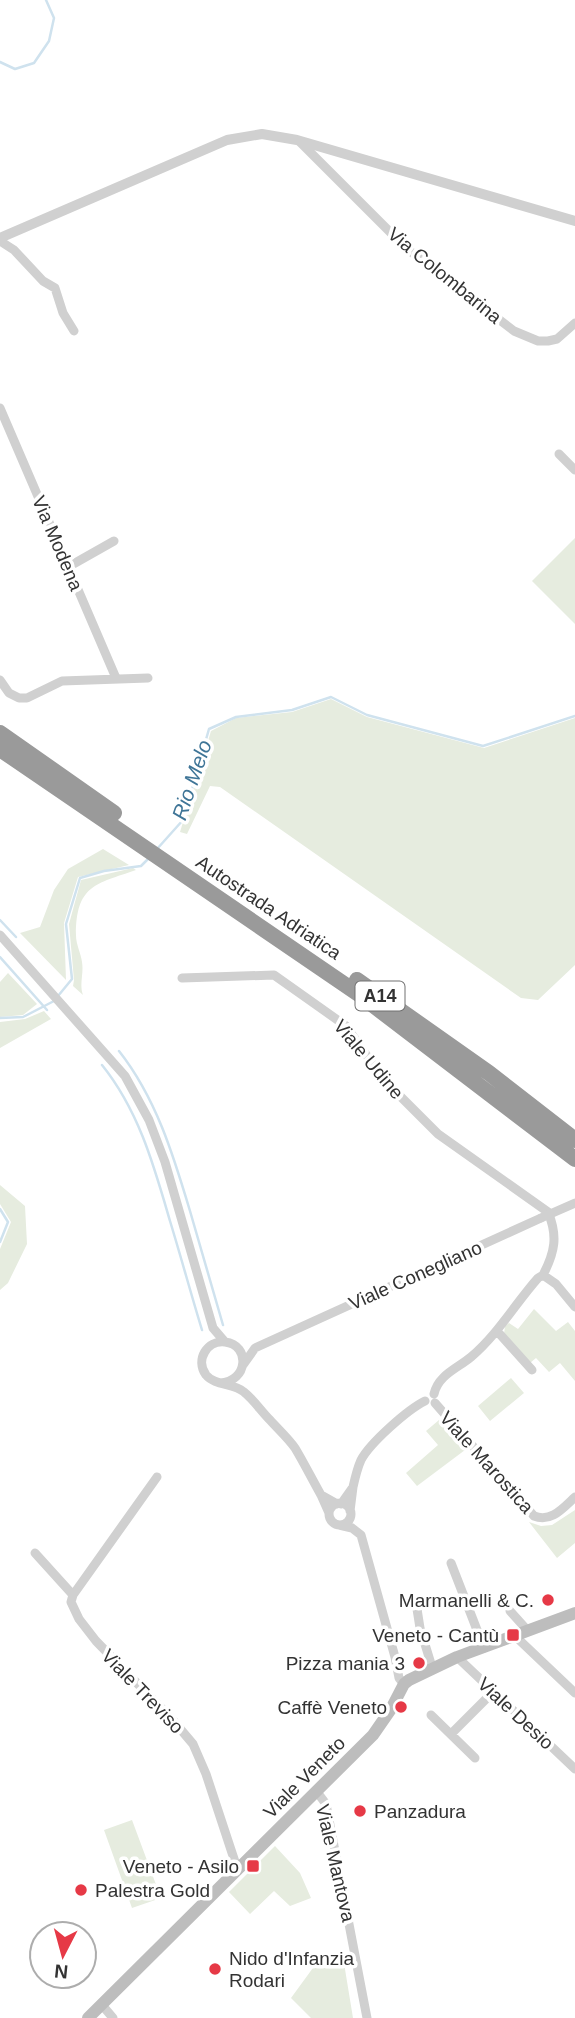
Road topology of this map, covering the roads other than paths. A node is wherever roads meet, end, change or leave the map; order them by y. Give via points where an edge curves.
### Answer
1 (297, 140) junction
2 (575, 221) edge
3 (0, 240) edge
4 (575, 323) edge
5 (74, 331) dead end
6 (0, 408) edge
7 (559, 454) dead end
8 (575, 470) edge
9 (114, 541) dead end
10 (68, 567) junction
11 (116, 678) junction
12 (148, 678) dead end
13 (0, 680) edge
14 (0, 733) edge
15 (0, 749) edge
16 (182, 867) junction
17 (0, 935) edge
18 (182, 978) dead end
19 (575, 1140) edge
20 (575, 1158) edge
21 (575, 1203) edge
22 (543, 1275) junction
23 (575, 1307) edge
24 (212, 1328) junction
25 (497, 1331) junction
26 (228, 1342) junction
27 (207, 1348) junction
28 (255, 1348) junction
29 (242, 1368) junction
30 (532, 1370) dead end
31 (220, 1383) junction
32 (242, 1390) junction
33 (431, 1399) junction
34 (156, 1478) dead end
35 (353, 1487) junction
36 (321, 1495) junction
37 (575, 1497) edge
38 (339, 1504) junction
39 (350, 1511) junction
40 (329, 1513) junction
41 (339, 1525) junction
42 (35, 1553) dead end
43 (451, 1563) dead end
44 (74, 1595) junction
45 (417, 1609) dead end
46 (510, 1611) dead end
47 (573, 1616) edge
48 (522, 1633) junction
49 (484, 1647) junction
50 (457, 1657) junction
51 (432, 1667) junction
52 (404, 1684) junction
53 (493, 1692) junction
54 (575, 1693) edge
55 (431, 1715) dead end
56 (451, 1734) junction
57 (475, 1758) dead end
58 (575, 1769) edge
59 (317, 1792) junction
60 (238, 1871) junction
61 (102, 2005) junction
62 (88, 2018) edge
63 (113, 2018) edge
64 (367, 2018) edge

1 - 2 street
1 - 3 street via 262,134 227,141
1 - 4 street, Via Colombarina via 406,248 514,331 548,341
3 - 5 street via 55,288
6 - 10 street, Via Modena
7 - 8 street
9 - 10 street
10 - 11 street, Via Modena
11 - 12 street
11 - 13 street via 62,681 27,698 9,693
14 - 16 highway, Autostrada Adriatica / A14 via 137,829
15 - 16 highway, Autostrada Adriatica / A14
16 - 19 highway, Autostrada Adriatica / A14 via 366,986
16 - 20 highway, Autostrada Adriatica / A14
17 - 24 street via 125,1076 149,1120
18 - 22 street, Viale Udine via 274,975 341,1021 384,1080 431,1128 548,1212 555,1228
21 - 28 street, Viale Conegliano, bridge
22 - 23 street
22 - 25 street
24 - 26 street
24 - 27 street
25 - 30 street
25 - 33 street via 443,1377
26 - 27 street
26 - 28 street
26 - 29 street via 240,1352
27 - 31 street via 204,1372
28 - 29 street
29 - 31 street via 232,1380
29 - 32 street
31 - 32 street
32 - 36 street via 293,1446
33 - 35 street via 415,1406 370,1448
33 - 37 street, Viale Marostica via 534,1516 552,1517
34 - 44 street
35 - 38 street
35 - 39 street
36 - 38 street
36 - 40 street
38 - 39 street
38 - 40 street
39 - 41 street via 348,1521
40 - 41 street
41 - 52 street via 360,1535
42 - 44 street, Viale Treviso
43 - 49 street
44 - 60 street, Viale Treviso via 73,1608 96,1642 193,1744
45 - 51 street
46 - 48 street
47 - 48 main road, Viale Veneto
48 - 49 main road, Viale Veneto
48 - 54 street
49 - 50 main road, Viale Veneto
50 - 51 main road, Viale Veneto
50 - 53 street, Viale Desio
51 - 52 main road, Viale Veneto
52 - 59 main road, Viale Veneto via 373,1735
53 - 56 street
53 - 58 street, Viale Desio
55 - 56 street
56 - 57 street
59 - 60 main road, Viale Veneto
59 - 64 street, Viale Mantova via 326,1804
60 - 61 main road, Viale Veneto
61 - 62 main road, Viale Veneto
61 - 63 street

